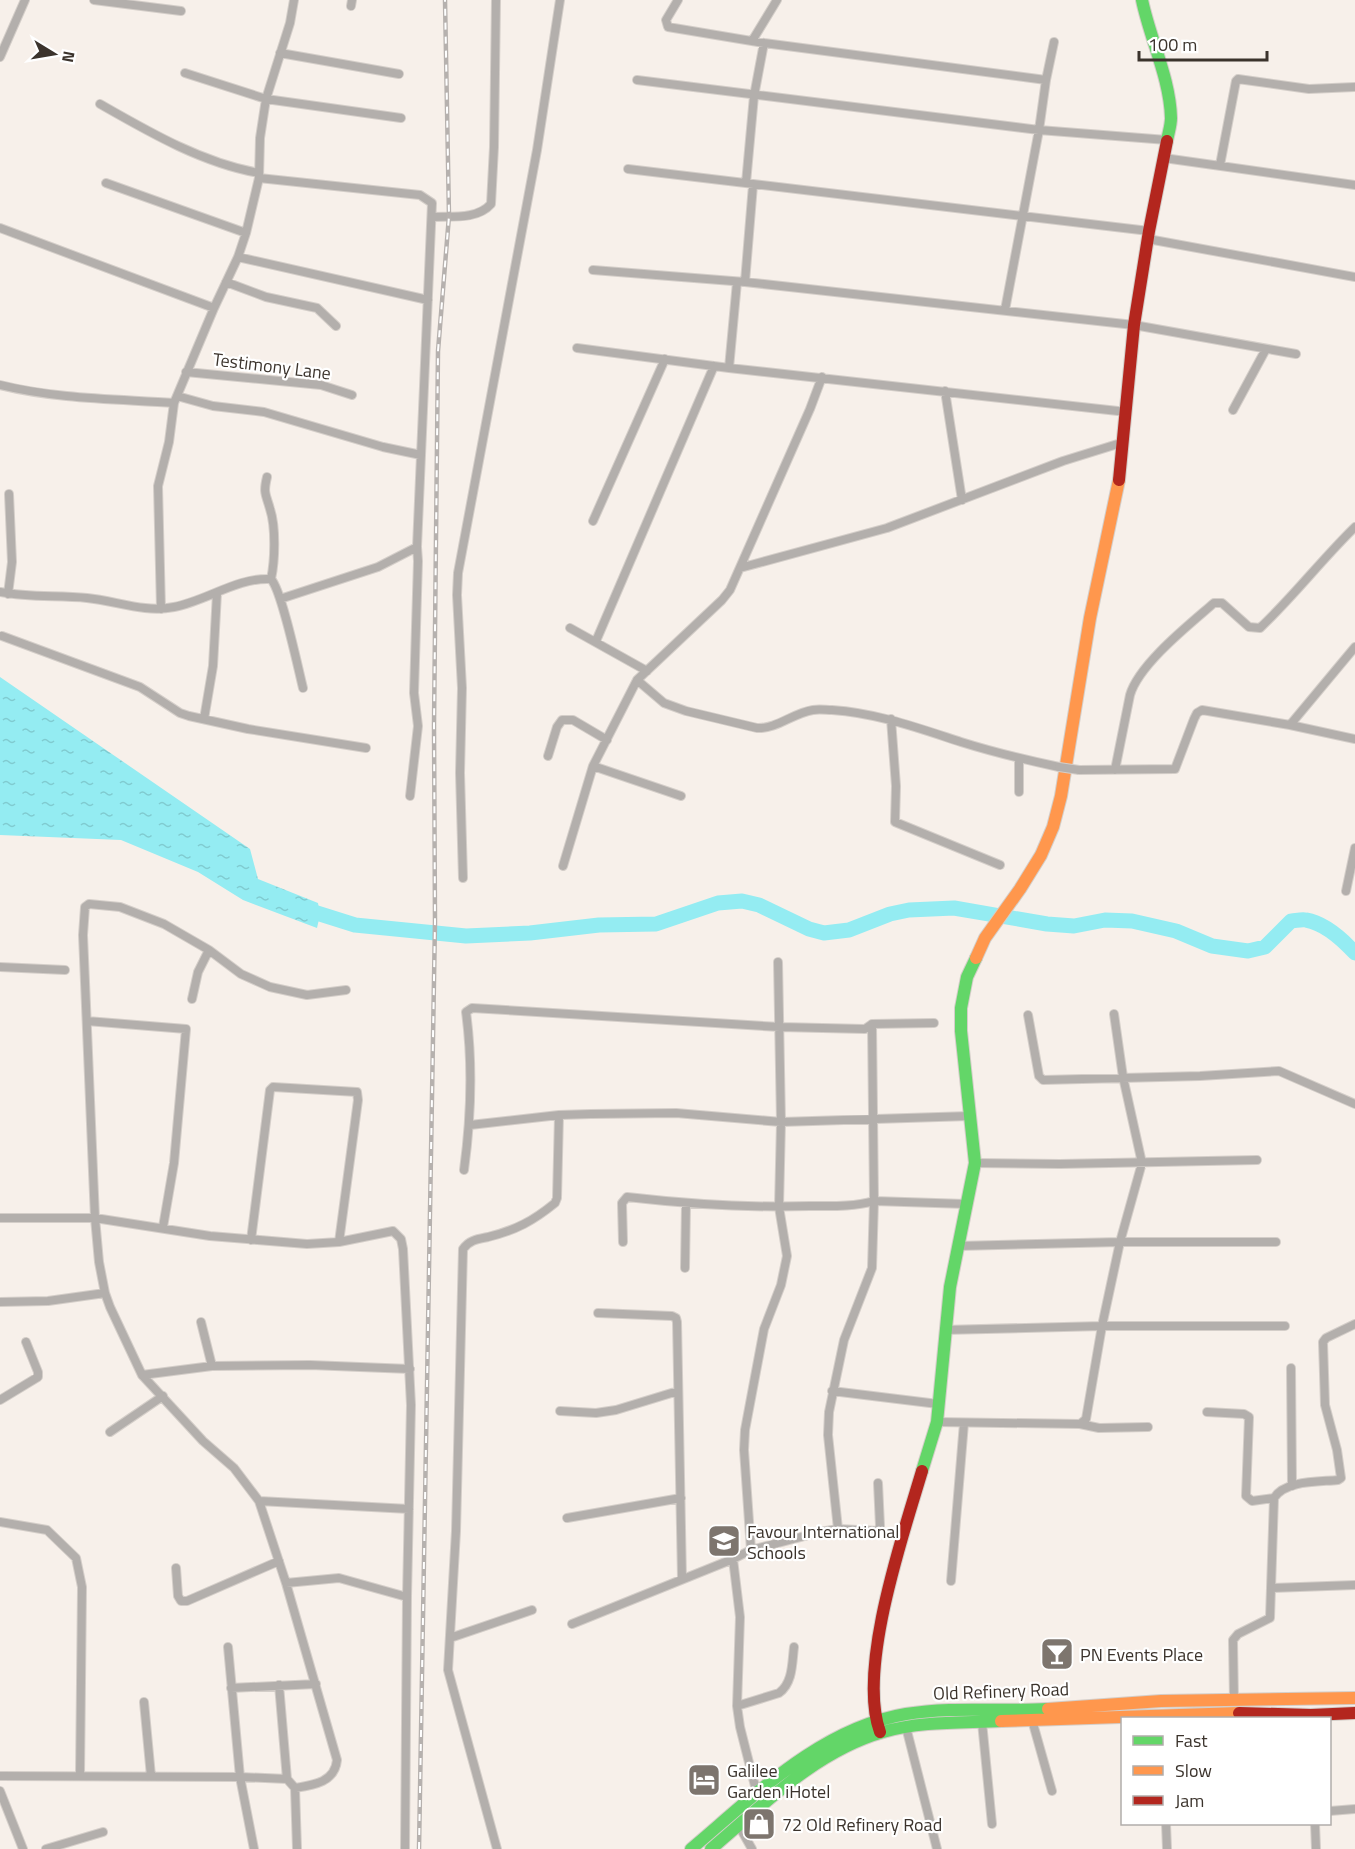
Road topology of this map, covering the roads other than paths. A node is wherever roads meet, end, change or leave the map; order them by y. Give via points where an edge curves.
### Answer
1 (25, 0) edge
2 (94, 0) edge
3 (294, 0) edge
4 (496, 0) edge
5 (561, 0) edge
6 (678, 0) edge
7 (777, 0) edge
8 (1142, 0) edge
9 (181, 11) dead end
10 (752, 41) junction
11 (1054, 42) dead end
12 (764, 43) junction
13 (280, 53) junction
14 (0, 57) edge
15 (185, 73) dead end
16 (399, 74) dead end
17 (637, 80) dead end
18 (1046, 80) junction
19 (1355, 87) edge
20 (754, 96) junction
21 (266, 99) junction
22 (100, 104) dead end
23 (401, 118) dead end
24 (1040, 130) junction
25 (1167, 140) junction
26 (1164, 158) junction
27 (1220, 165) junction
28 (628, 169) dead end
29 (259, 176) junction
30 (106, 183) dead end
31 (749, 184) junction
32 (1355, 185) edge
33 (1023, 215) junction
34 (432, 217) junction
35 (0, 228) edge
36 (246, 233) junction
37 (1148, 235) junction
38 (238, 257) junction
39 (593, 270) dead end
40 (1355, 277) edge
41 (226, 282) junction
42 (741, 282) junction
43 (428, 300) junction
44 (214, 308) junction
45 (1005, 310) junction
46 (1134, 325) junction
47 (336, 326) dead end
48 (577, 348) dead end
49 (1266, 349) junction
50 (1296, 354) dead end
51 (665, 360) junction
52 (714, 366) junction
53 (729, 368) junction
54 (186, 372) junction
55 (822, 377) junction
56 (0, 385) edge
57 (945, 391) junction
58 (352, 395) dead end
59 (175, 399) junction
60 (1233, 410) dead end
61 (1127, 412) junction
62 (1124, 442) junction
63 (421, 455) junction
64 (267, 477) dead end
65 (9, 494) dead end
66 (962, 500) junction
67 (593, 521) dead end
68 (1355, 527) edge
69 (417, 547) junction
70 (740, 568) junction
71 (271, 579) junction
72 (4, 593) edge
73 (217, 593) junction
74 (280, 599) junction
75 (161, 609) junction
76 (570, 628) dead end
77 (2, 636) dead end
78 (596, 641) junction
79 (1355, 647) edge
80 (647, 671) junction
81 (637, 681) junction
82 (303, 688) dead end
83 (204, 719) junction
84 (891, 719) junction
85 (1290, 724) junction
86 (1355, 739) edge
87 (607, 740) junction
88 (366, 748) dead end
89 (548, 756) dead end
90 (1018, 758) junction
91 (593, 766) junction
92 (1115, 770) junction
93 (1019, 792) dead end
94 (410, 796) dead end
95 (681, 796) dead end
96 (1355, 848) edge
97 (1000, 865) dead end
98 (563, 866) dead end
99 (463, 878) dead end
100 (1346, 891) dead end
101 (209, 950) junction
102 (778, 962) dead end
103 (0, 967) edge
104 (65, 970) dead end
105 (346, 990) dead end
106 (192, 999) dead end
107 (1114, 1014) dead end
108 (1028, 1015) dead end
109 (87, 1021) junction
110 (934, 1023) dead end
111 (872, 1024) junction
112 (780, 1027) junction
113 (1124, 1077) junction
114 (1355, 1104) edge
115 (559, 1115) junction
116 (970, 1116) junction
117 (872, 1118) junction
118 (781, 1122) junction
119 (470, 1125) junction
120 (1257, 1160) dead end
121 (975, 1163) junction
122 (1142, 1163) junction
123 (464, 1170) dead end
124 (874, 1201) junction
125 (686, 1203) junction
126 (966, 1204) junction
127 (779, 1207) junction
128 (0, 1218) edge
129 (94, 1218) junction
130 (163, 1227) junction
131 (251, 1240) junction
132 (339, 1242) junction
133 (623, 1242) dead end
134 (1120, 1242) junction
135 (1276, 1242) dead end
136 (958, 1246) junction
137 (685, 1268) dead end
138 (105, 1293) junction
139 (0, 1302) edge
140 (598, 1313) dead end
141 (201, 1323) dead end
142 (1355, 1324) edge
143 (1102, 1326) junction
144 (1285, 1326) dead end
145 (945, 1330) junction
146 (26, 1342) dead end
147 (212, 1366) junction
148 (1291, 1368) dead end
149 (410, 1369) junction
150 (142, 1376) junction
151 (678, 1391) junction
152 (832, 1391) junction
153 (163, 1396) junction
154 (0, 1400) edge
155 (938, 1404) junction
156 (560, 1411) dead end
157 (1207, 1412) dead end
158 (937, 1422) junction
159 (964, 1423) junction
160 (1080, 1424) junction
161 (1148, 1427) dead end
162 (110, 1431) dead end
163 (878, 1484) dead end
164 (1292, 1486) junction
165 (681, 1498) junction
166 (1274, 1498) junction
167 (259, 1502) junction
168 (409, 1509) junction
169 (567, 1518) dead end
170 (0, 1522) edge
171 (838, 1529) junction
172 (751, 1550) junction
173 (733, 1559) junction
174 (279, 1561) junction
175 (176, 1568) dead end
176 (682, 1579) junction
177 (951, 1581) dead end
178 (286, 1583) junction
179 (1355, 1585) edge
180 (1272, 1588) junction
181 (407, 1597) junction
182 (532, 1610) dead end
183 (572, 1624) dead end
184 (450, 1638) junction
185 (228, 1647) dead end
186 (794, 1647) dead end
187 (316, 1684) junction
188 (279, 1685) junction
189 (231, 1688) junction
190 (1355, 1698) edge
191 (1234, 1701) junction
192 (144, 1702) dead end
193 (737, 1706) junction
194 (1355, 1713) edge
195 (1160, 1717) edge
196 (1312, 1717) edge
197 (1121, 1718) edge
198 (1032, 1720) junction
199 (982, 1722) junction
200 (878, 1726) junction
201 (906, 1727) junction
202 (0, 1776) edge
203 (80, 1776) junction
204 (151, 1776) junction
205 (240, 1777) junction
206 (287, 1779) junction
207 (295, 1788) junction
208 (0, 1791) edge
209 (1052, 1791) dead end
210 (757, 1794) junction
211 (1355, 1809) edge
212 (1331, 1810) edge
213 (992, 1824) dead end
214 (1166, 1825) edge
215 (1315, 1825) edge
216 (739, 1826) junction
217 (103, 1832) dead end
218 (22, 1849) edge
219 (46, 1849) edge
220 (254, 1849) edge
221 (297, 1849) edge
222 (404, 1849) edge
223 (497, 1849) edge
224 (691, 1849) edge
225 (711, 1849) edge
226 (752, 1849) edge
227 (937, 1849) edge
228 (1167, 1849) edge
229 (1316, 1849) edge

1 - 14 street
2 - 9 street
3 - 13 street
4 - 34 street via 491,204 470,215
5 - 99 street via 459,573
6 - 10 street via 666,20 668,27
7 - 10 street
8 - 25 street via 1169,96 1171,121
10 - 12 street
11 - 18 street
12 - 18 street
12 - 20 street
13 - 16 street
13 - 21 street
15 - 21 street
17 - 20 street
18 - 24 street
19 - 27 street via 1310,89 1238,79
20 - 24 street
20 - 31 street
21 - 23 street
21 - 29 street
22 - 29 street via 171,142
24 - 25 street
24 - 33 street
25 - 26 street
26 - 27 street
26 - 37 street
27 - 32 street
28 - 31 street
29 - 34 street via 420,195 432,203
29 - 36 street
30 - 36 street
31 - 33 street
31 - 42 street
33 - 37 street
33 - 45 street
34 - 43 street
35 - 44 street
36 - 38 street
37 - 40 street
37 - 46 street
38 - 41 street
38 - 43 street
39 - 42 street
41 - 44 street
41 - 47 street via 266,297 317,308
42 - 45 street
42 - 53 street
43 - 63 street
44 - 54 street
45 - 46 street
46 - 49 street
46 - 61 street
48 - 51 street
49 - 50 street
49 - 60 street
51 - 52 street
51 - 67 street
52 - 53 street
52 - 78 street
53 - 55 street
54 - 58 street, Testimony Lane via 321,385
54 - 59 street
55 - 57 street
55 - 70 street
56 - 59 street via 73,396
57 - 61 street
57 - 66 street
59 - 63 street via 264,412
59 - 75 street via 158,486
61 - 62 street
62 - 66 street
62 - 116 street via 1061,796 1049,837 1020,889 985,938 967,977 961,1031
63 - 69 street
64 - 71 street via 265,494 270,509 274,567
65 - 72 street via 12,562
66 - 70 street via 887,528
68 - 92 street via 1260,628 1249,627 1218,602 1181,631 1135,683
69 - 74 street via 378,567
69 - 94 street via 414,693 418,726
70 - 80 street via 722,600
71 - 73 street via 254,580
71 - 74 street
72 - 75 street via 84,598
73 - 75 street
73 - 83 street via 213,666
74 - 82 street
76 - 78 street
77 - 83 street via 140,687 180,713
78 - 80 street
79 - 85 street
80 - 81 street
81 - 84 street via 664,703 757,728 774,726 813,710
81 - 87 street
83 - 88 street
84 - 90 street
84 - 97 street via 896,822
85 - 86 street
85 - 92 street via 1202,710 1194,719 1175,769
87 - 89 street via 573,720 562,720
87 - 91 street
90 - 92 street, bridge via 1079,770
90 - 93 street
91 - 95 street
91 - 98 street
96 - 100 street
101 - 105 street via 241,974 270,987 307,995
101 - 106 street via 198,972
101 - 109 street via 138,913 89,904 85,907 83,934
102 - 112 street
103 - 104 street
107 - 113 street
108 - 113 street via 1043,1080
109 - 129 street
109 - 130 street via 186,1029 174,1163
110 - 111 street
111 - 112 street via 866,1029
111 - 117 street
112 - 118 street
112 - 119 street via 472,1008 466,1012 470,1036
113 - 114 street via 1279,1071
113 - 122 street
115 - 118 street via 676,1113
115 - 119 street
115 - 184 street via 555,1203 525,1224 472,1240 464,1249
116 - 117 street
116 - 121 street
117 - 118 street
117 - 124 street
118 - 127 street
119 - 123 street
120 - 122 street
121 - 122 street
121 - 126 street
122 - 134 street
124 - 126 street
124 - 127 street via 860,1205
124 - 152 street via 872,1268 852,1317
125 - 127 street
125 - 133 street via 627,1197 622,1203
125 - 137 street
126 - 136 street
127 - 172 street via 786,1241 785,1271 764,1329 744,1450
128 - 129 street
129 - 130 street
129 - 138 street
130 - 131 street
131 - 132 street
131 - 132 street via 273,1087 357,1092
132 - 149 street via 393,1231 401,1239
134 - 135 street
134 - 136 street
134 - 143 street
136 - 145 street
138 - 139 street via 48,1301
138 - 150 street
140 - 151 street via 676,1318
141 - 147 street
142 - 164 street via 1323,1342 1325,1405 1341,1478
143 - 144 street
143 - 145 street
143 - 160 street via 1086,1419
145 - 155 street
146 - 154 street via 38,1377
147 - 149 street
147 - 150 street
148 - 164 street
149 - 168 street
150 - 153 street
151 - 156 street via 616,1410
151 - 165 street
152 - 155 street
152 - 171 street via 828,1435
153 - 162 street
153 - 167 street via 203,1441 234,1468
155 - 158 street
157 - 166 street via 1249,1417 1246,1496 1252,1501
158 - 159 street
158 - 200 street via 887,1597 873,1685
159 - 160 street
159 - 177 street
160 - 161 street via 1099,1428
163 - 171 street via 880,1529
164 - 166 street
165 - 169 street
165 - 176 street
166 - 180 street
167 - 168 street
167 - 174 street
168 - 181 street
170 - 203 street via 47,1530 78,1561 82,1587
171 - 172 street
172 - 173 street
173 - 176 street
173 - 193 street via 740,1617
174 - 175 street via 187,1601 178,1596
174 - 178 street
176 - 183 street
178 - 181 street via 339,1578
178 - 187 street
179 - 180 street
180 - 191 street via 1269,1618 1233,1640
181 - 222 street
182 - 184 street
184 - 223 street via 451,1684
185 - 189 street
186 - 193 street via 789,1681 784,1689
187 - 188 street
187 - 207 street via 337,1760 336,1769 325,1781
188 - 189 street
188 - 206 street
189 - 205 street
190 - 191 street, Old Refinery Road
191 - 200 street, Old Refinery Road via 967,1708 906,1714
192 - 204 street
193 - 210 street
194 - 196 street, Old Refinery Road
195 - 196 street, Old Refinery Road via 1236,1713
197 - 198 street, Old Refinery Road
198 - 199 street, Old Refinery Road
198 - 209 street
199 - 201 street, Old Refinery Road
199 - 213 street
200 - 201 street, Old Refinery Road
200 - 210 street, Old Refinery Road via 814,1750
200 - 216 street, Old Refinery Road via 807,1770
201 - 227 street
202 - 203 street
203 - 204 street
204 - 205 street
205 - 206 street
205 - 220 street
206 - 207 street
207 - 221 street
208 - 218 street
210 - 224 street, Old Refinery Road
211 - 212 street
214 - 228 street
215 - 229 street
216 - 225 street, Old Refinery Road
216 - 226 street
217 - 219 street

